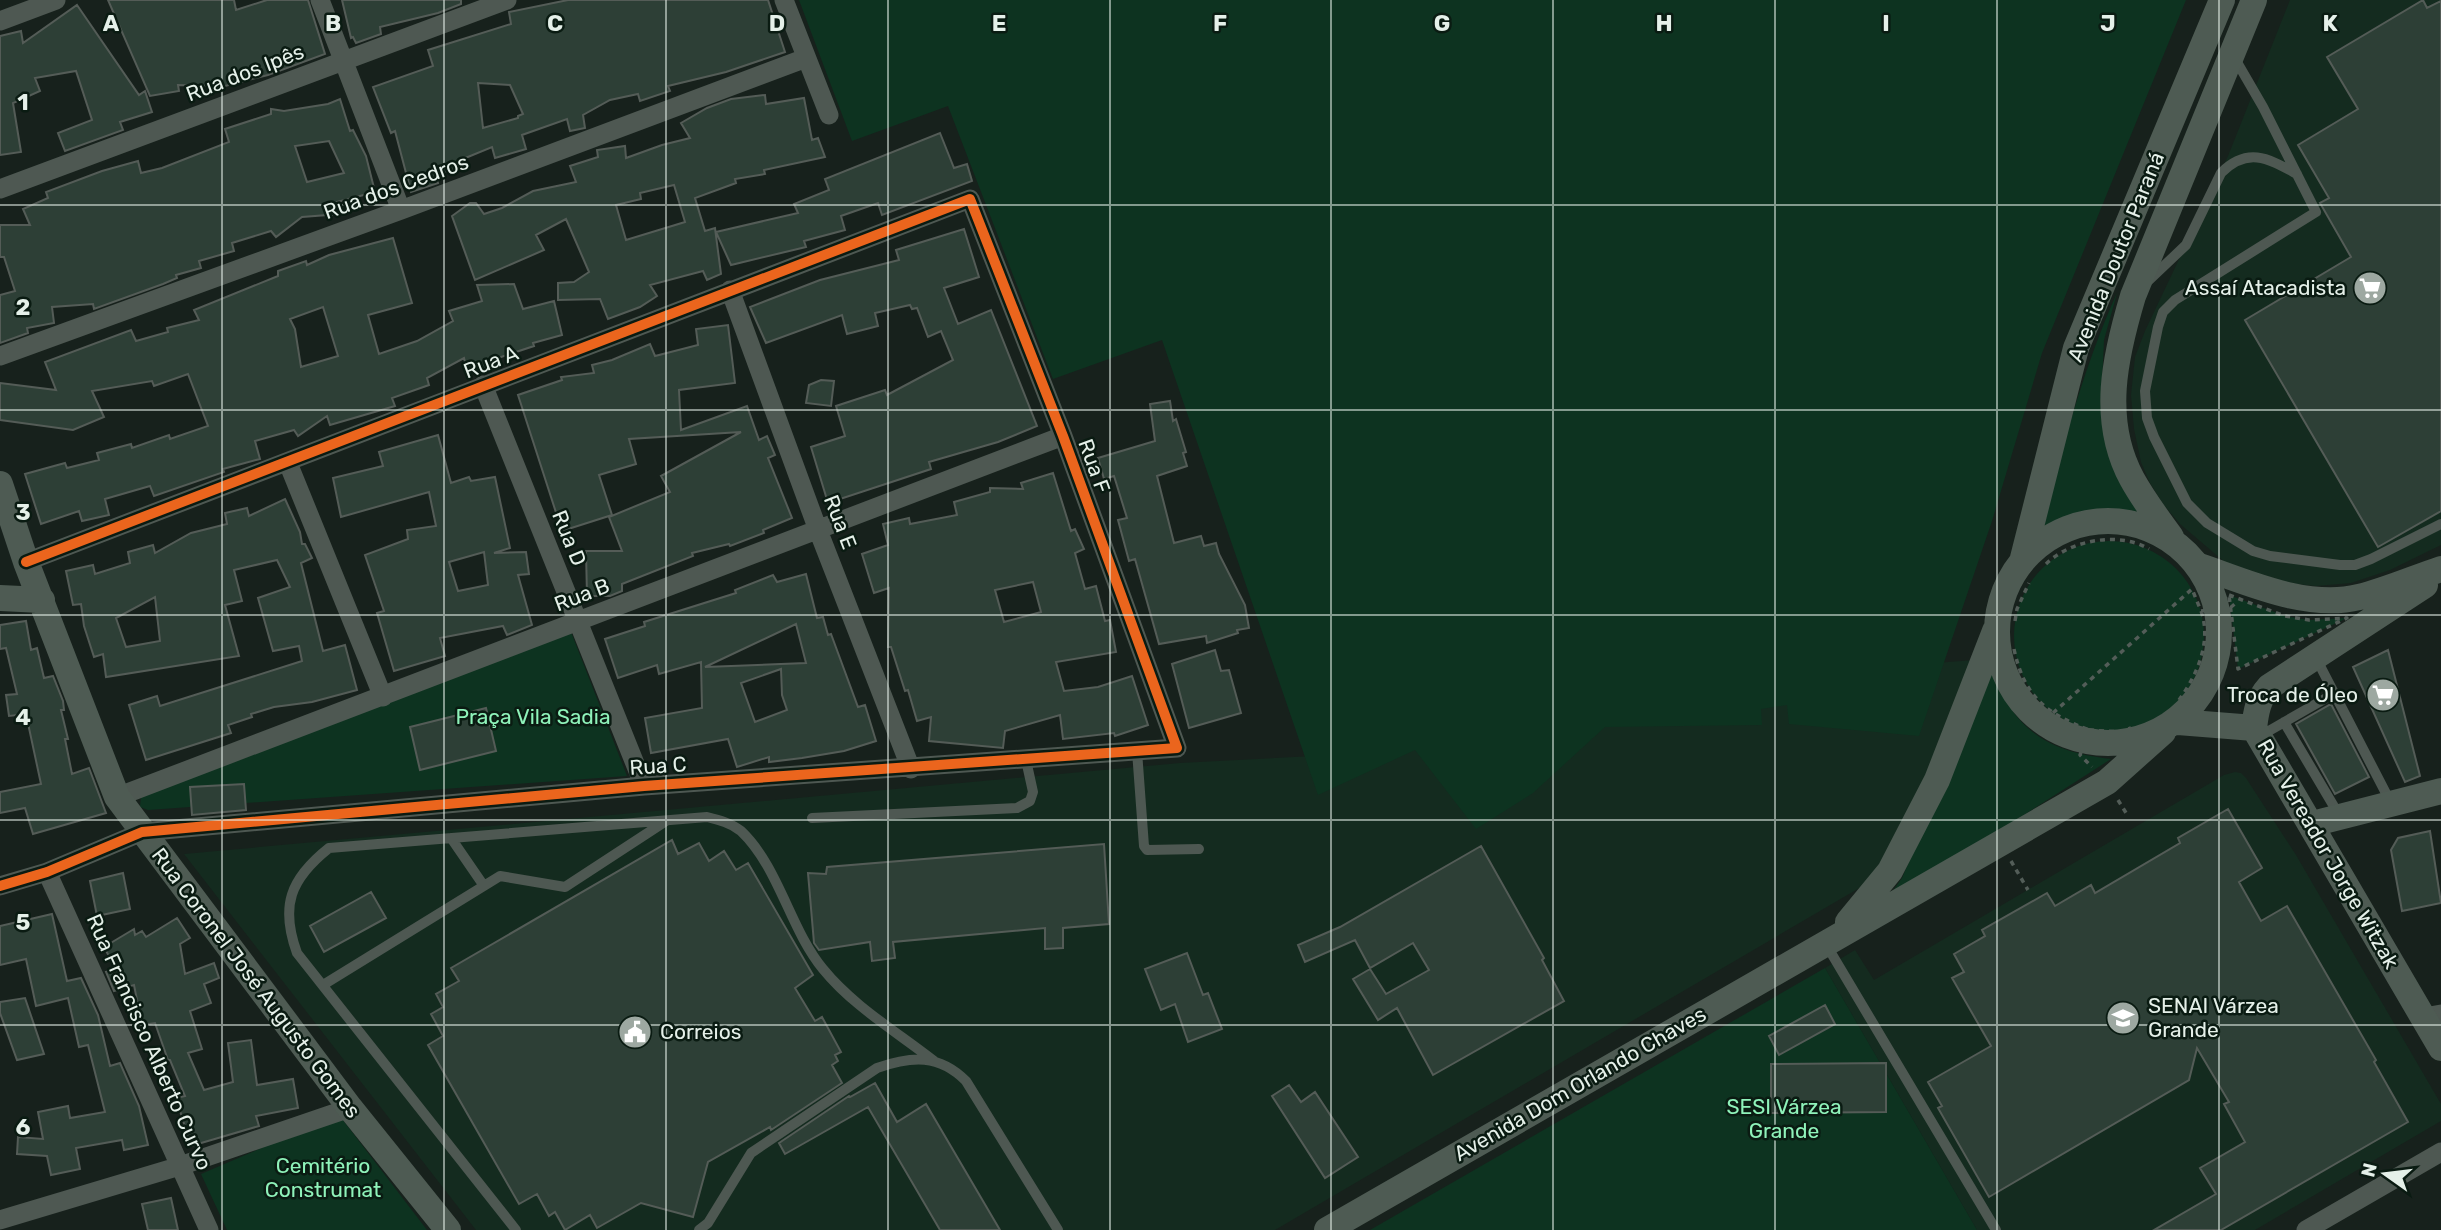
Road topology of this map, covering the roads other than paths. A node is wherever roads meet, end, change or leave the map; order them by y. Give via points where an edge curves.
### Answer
1 (56, 0) edge
2 (320, 0) edge
3 (506, 0) edge
4 (784, 0) edge
5 (2222, 0) edge
6 (2254, 0) edge
7 (0, 21) edge
8 (2232, 54) junction
9 (806, 58) junction
10 (342, 60) junction
11 (829, 115) dead end
12 (2298, 175) junction
13 (0, 190) edge
14 (970, 199) joint
15 (401, 210) junction
16 (730, 290) junction
17 (2133, 296) junction
18 (0, 356) edge
19 (483, 385) junction
20 (1063, 436) junction
21 (288, 463) junction
22 (0, 485) edge
23 (2441, 524) edge
24 (818, 530) junction
25 (2163, 546) junction
26 (26, 562) junction
27 (2032, 569) junction
28 (2441, 571) edge
29 (2194, 580) junction
30 (0, 598) edge
31 (42, 600) junction
32 (2226, 602) junction
33 (578, 621) junction
34 (2008, 632) junction
35 (2316, 657) junction
36 (2334, 693) junction
37 (383, 697) junction
38 (2164, 721) junction
39 (2284, 722) junction
40 (2256, 732) junction
41 (1177, 748) joint
42 (1137, 751) junction
43 (1026, 760) junction
44 (911, 769) junction
45 (644, 786) junction
46 (2441, 791) edge
47 (117, 797) junction
48 (2391, 804) junction
49 (2340, 817) junction
50 (812, 818) dead end
51 (667, 820) junction
52 (2312, 824) junction
53 (142, 832) junction
54 (451, 838) junction
55 (1199, 849) dead end
56 (47, 872) junction
57 (0, 886) edge
58 (484, 886) junction
59 (1829, 941) junction
60 (323, 985) junction
61 (2432, 1015) edge
62 (2441, 1048) edge
63 (934, 1061) junction
64 (350, 1108) junction
65 (2441, 1152) edge
66 (180, 1166) junction
67 (0, 1220) edge
68 (209, 1230) edge
69 (448, 1230) edge
70 (516, 1230) edge
71 (699, 1230) edge
72 (1058, 1230) edge
73 (1327, 1230) edge
74 (1996, 1230) edge
75 (2306, 1230) edge

1 - 7 street
2 - 10 street
3 - 10 street, Rua dos Ipês
4 - 9 street
5 - 27 main road, Avenida Doutor Paraná via 2076,348
6 - 8 main road, Avenida Doutor Paraná
8 - 12 lane
8 - 17 main road, Avenida Doutor Paraná
9 - 11 street
9 - 15 street, Rua dos Cedros
10 - 13 street, Rua dos Ipês
10 - 15 street
12 - 17 lane via 2266,158 2240,159 2229,165 2186,245
12 - 23 lane via 2316,212 2163,312 2145,391 2154,437 2187,503 2207,523 2253,551 2355,565
14 - 16 street, Rua A
14 - 20 street, Rua F
15 - 18 street, Rua dos Cedros
16 - 19 street, Rua A
16 - 24 street, Rua E
17 - 25 main road, Avenida Doutor Paraná via 2112,395 2116,438
19 - 21 street, Rua A
19 - 33 street, Rua D
20 - 24 street, Rua B
20 - 41 street, Rua F
21 - 26 street, Rua A
21 - 37 street
22 - 26 main road, Rua Coronel José Augusto Gomes
24 - 33 street, Rua B
24 - 44 street, Rua E
25 - 27 main road via 2143,526 2110,520 2077,524 2046,539
25 - 29 main road
26 - 31 main road, Rua Coronel José Augusto Gomes
27 - 34 main road via 2005,591
28 - 32 main road via 2359,597
28 - 35 main road
29 - 32 main road
29 - 32 main road, Avenida Dom Orlando Chaves
30 - 31 main road
31 - 47 main road, Rua Coronel José Augusto Gomes
32 - 38 main road, Avenida Dom Orlando Chaves via 2213,669 2199,696
33 - 37 street, Rua B
33 - 45 street, Rua D
34 - 38 main road, Rua Vereador Jorge Witzak via 2001,662 2016,694 2040,720 2071,737 2087,735 2106,744 2141,738
34 - 59 main road, Avenida Dom Orlando Chaves via 1890,871
35 - 36 lane
35 - 40 main road via 2263,694 2257,707
36 - 39 lane
36 - 48 lane
37 - 47 street, Rua B
38 - 40 main road, Rua Vereador Jorge Witzak
38 - 59 main road, Avenida Dom Orlando Chaves via 2107,782
39 - 40 lane
39 - 49 lane
40 - 52 main road, Rua Vereador Jorge Witzak
41 - 42 street, Rua C
42 - 43 street, Rua C
42 - 55 lane via 1144,846 1147,850
43 - 44 street, Rua C
43 - 50 lane via 1033,792 1030,801 1017,808
44 - 45 street, Rua C
45 - 53 street, Rua C
46 - 48 main road
47 - 53 main road, Rua Coronel José Augusto Gomes
48 - 49 main road
49 - 52 main road
51 - 54 lane
51 - 58 lane via 565,887 500,876
51 - 63 lane via 707,817 740,831 761,858 823,969 854,1000
52 - 61 main road, Rua Vereador Jorge Witzak
53 - 56 street, Rua C
53 - 64 main road, Rua Coronel José Augusto Gomes
54 - 58 lane
54 - 60 lane via 329,848 310,863 296,884 289,930 297,953
56 - 57 street, Rua C
56 - 66 street, Rua Francisco Alberto Curvo
58 - 60 lane
59 - 73 main road, Avenida Dom Orlando Chaves
59 - 74 lane
60 - 70 lane
61 - 62 main road, Rua Vereador Jorge Witzak
63 - 71 lane via 915,1059 877,1068 751,1153 708,1223
63 - 72 lane via 952,1067 965,1081
64 - 66 street
64 - 69 main road, Rua Coronel José Augusto Gomes
65 - 75 street
66 - 67 street
66 - 68 street, Rua Francisco Alberto Curvo

